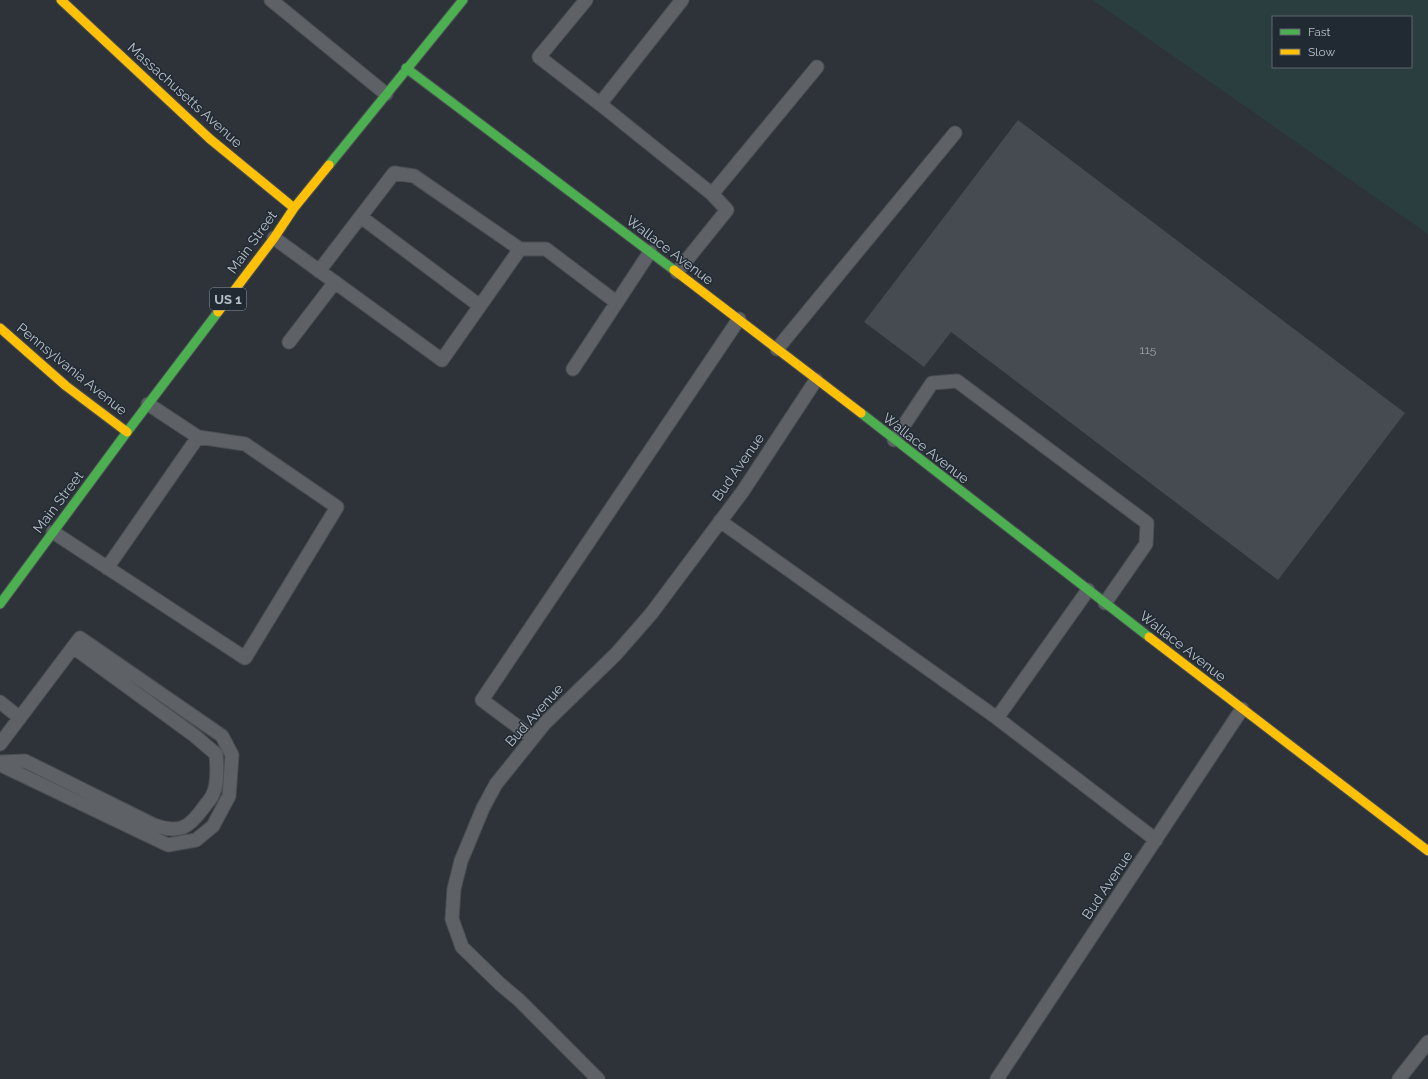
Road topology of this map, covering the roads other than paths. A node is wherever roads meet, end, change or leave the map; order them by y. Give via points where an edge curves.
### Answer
1 (61, 0) edge
2 (270, 0) edge
3 (463, 0) edge
4 (586, 0) edge
5 (682, 0) edge
6 (817, 67) dead end
7 (406, 68) junction
8 (386, 94) junction
9 (600, 104) junction
10 (955, 133) dead end
11 (712, 194) junction
12 (294, 208) junction
13 (361, 217) junction
14 (274, 238) junction
15 (520, 249) junction
16 (650, 252) junction
17 (319, 271) junction
18 (676, 272) junction
19 (335, 282) junction
20 (616, 302) junction
21 (480, 306) junction
22 (739, 319) junction
23 (0, 328) edge
24 (289, 342) dead end
25 (776, 349) junction
26 (573, 368) dead end
27 (816, 380) junction
28 (148, 404) junction
29 (127, 432) junction
30 (198, 437) junction
31 (894, 440) junction
32 (720, 521) junction
33 (53, 532) junction
34 (107, 568) junction
35 (1088, 590) junction
36 (1105, 603) junction
37 (0, 604) edge
38 (73, 647) junction
39 (0, 702) edge
40 (1242, 709) junction
41 (20, 718) junction
42 (997, 718) junction
43 (533, 738) junction
44 (0, 744) edge
45 (0, 763) edge
46 (1156, 840) junction
47 (1428, 851) edge
48 (1428, 1042) edge
49 (598, 1079) edge
50 (997, 1079) edge
51 (1399, 1079) edge

1 - 12 street, Massachusetts Avenue via 210,139
2 - 8 lane
3 - 7 street, Main Street / US 1
4 - 9 lane via 539,57
5 - 9 lane
6 - 11 lane
7 - 8 street, Main Street / US 1
7 - 16 street, Wallace Avenue
8 - 12 street, Main Street / US 1
9 - 11 lane
10 - 25 lane
11 - 18 lane via 727,210
12 - 14 street, Main Street / US 1
13 - 15 lane via 394,173 414,176
13 - 17 lane
13 - 21 lane
14 - 17 lane
14 - 28 street, Main Street / US 1
15 - 20 lane via 546,249
15 - 21 lane
16 - 18 street, Wallace Avenue
16 - 20 lane
17 - 19 lane
18 - 22 street, Wallace Avenue
19 - 21 lane via 442,360
19 - 24 lane
20 - 26 lane
22 - 25 street, Wallace Avenue
22 - 43 lane via 482,700
23 - 29 street, Pennsylvania Avenue via 66,386
25 - 27 street, Wallace Avenue
27 - 31 street, Wallace Avenue
27 - 32 lane, Bud Avenue via 743,491
28 - 29 street, Main Street / US 1
28 - 30 lane
29 - 33 street, Main Street / US 1
30 - 34 lane
30 - 34 lane via 246,444 337,506 246,658
31 - 35 street, Wallace Avenue
31 - 36 lane via 932,384 957,381 1148,523 1146,544
32 - 42 lane
32 - 43 lane, Bud Avenue via 631,637 544,723
33 - 34 lane
33 - 37 street, Main Street / US 1
35 - 36 street, Wallace Avenue
35 - 42 lane
36 - 40 street, Wallace Avenue
38 - 41 lane
38 - 45 lane via 216,754 217,771 213,793 195,820 180,829 166,829 25,761
38 - 45 lane via 80,638 222,736 232,755 228,796 212,826 196,840 168,845
39 - 41 lane
40 - 46 lane, Bud Avenue
40 - 47 street, Wallace Avenue
41 - 44 lane
42 - 46 lane
43 - 49 lane, Bud Avenue via 496,784 483,808 461,861 454,890 452,919 462,947
46 - 50 lane, Bud Avenue
48 - 51 lane

